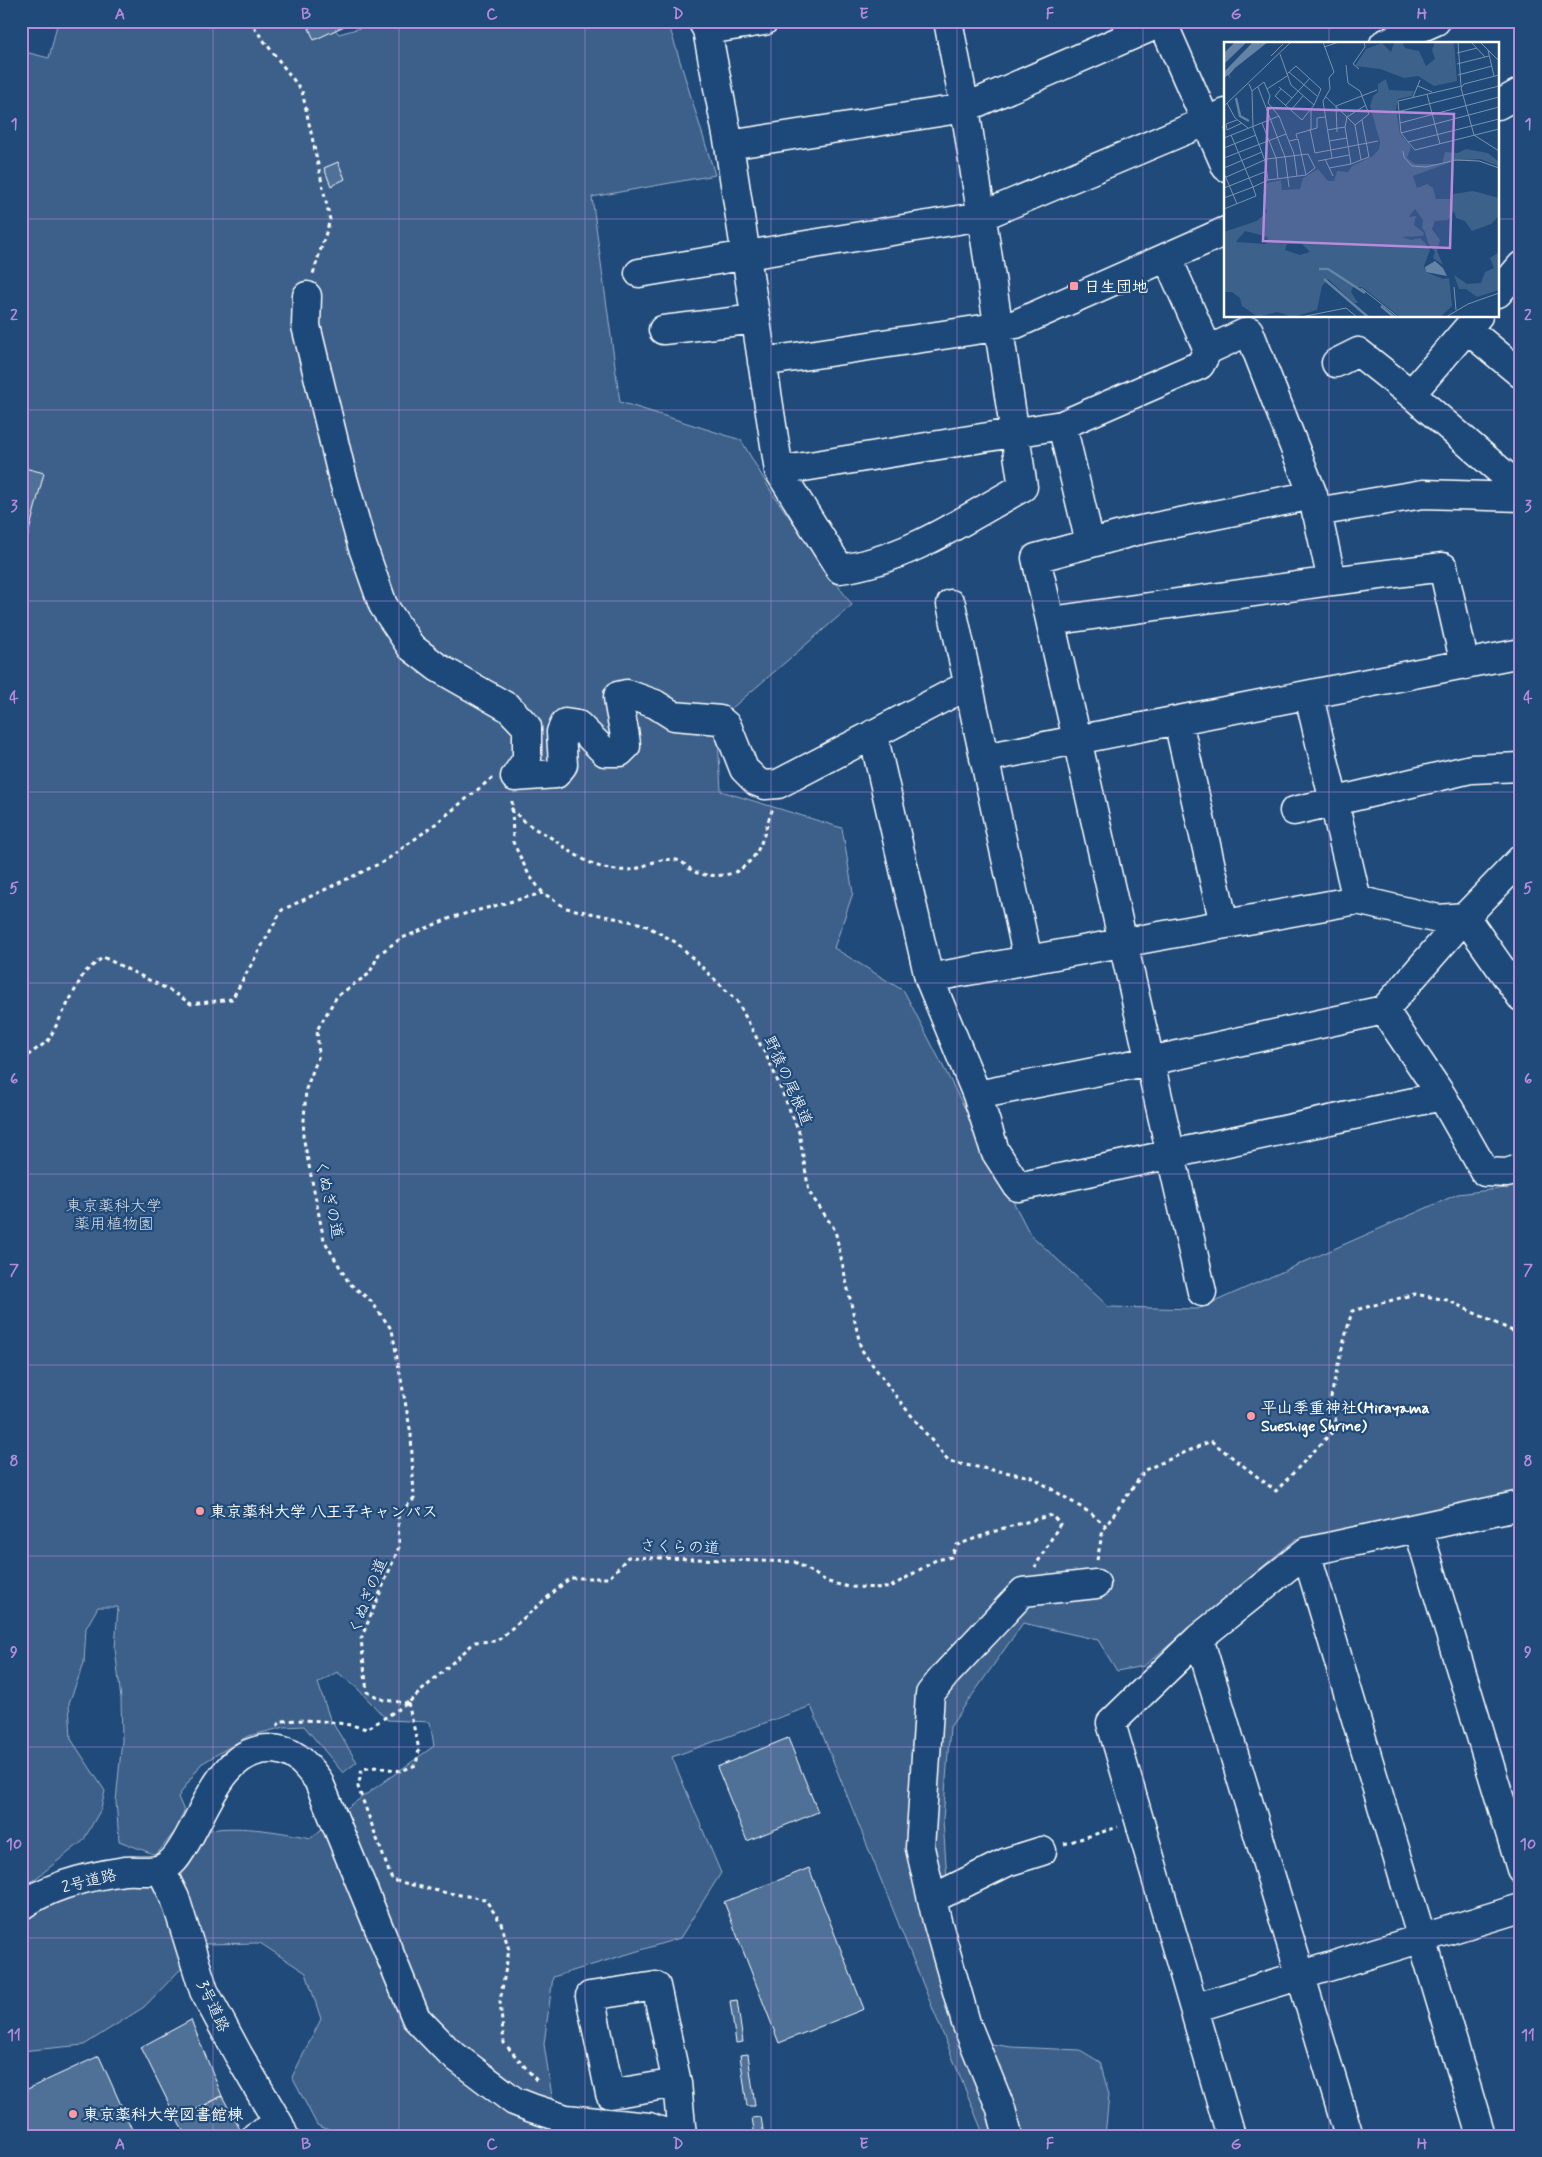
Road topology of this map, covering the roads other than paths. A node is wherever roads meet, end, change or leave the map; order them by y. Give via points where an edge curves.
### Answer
1 (764, 21) edge
2 (948, 21) edge
3 (1436, 21) edge
4 (1163, 22) edge
5 (704, 26) edge
6 (1410, 32) edge
7 (1388, 42) edge
8 (1521, 92) edge
9 (1500, 104) edge
10 (965, 108) junction
11 (1216, 118) edge
12 (729, 145) junction
13 (1224, 157) edge
14 (982, 216) junction
15 (1224, 232) edge
16 (746, 255) junction
17 (1167, 257) junction
18 (1521, 266) edge
19 (640, 273) dead end
20 (1500, 290) edge
21 (307, 296) road end
22 (756, 318) junction
23 (1472, 323) edge
24 (999, 327) junction
25 (663, 330) dead end
26 (1208, 350) junction
27 (762, 362) junction
28 (1336, 363) dead end
29 (1521, 374) edge
30 (1410, 394) junction
31 (1062, 425) junction
32 (1014, 434) junction
33 (779, 472) junction
34 (1521, 489) edge
35 (1521, 497) edge
36 (1314, 503) junction
37 (1090, 542) junction
38 (1332, 581) junction
39 (951, 604) dead end
40 (1051, 621) junction
41 (1521, 653) edge
42 (1465, 665) junction
43 (968, 685) junction
44 (1309, 696) junction
45 (1178, 721) junction
46 (873, 734) junction
47 (1078, 740) junction
48 (984, 758) junction
49 (1521, 767) edge
50 (1334, 802) junction
51 (1294, 811) dead end
52 (1521, 859) edge
53 (1357, 900) junction
54 (1465, 917) junction
55 (1224, 924) junction
56 (1123, 942) junction
57 (1028, 960) junction
58 (929, 978) junction
59 (1521, 997) edge
60 (1384, 1010) junction
61 (1150, 1061) junction
62 (977, 1095) junction
63 (1442, 1096) junction
64 (1171, 1154) junction
65 (1521, 1168) edge
66 (1202, 1292) dead end
67 (1521, 1505) edge
68 (1418, 1528) junction
69 (1306, 1552) junction
70 (1096, 1584) road end
71 (1199, 1638) junction
72 (1042, 1852) road end
73 (1521, 1869) edge
74 (161, 1870) junction
75 (932, 1899) junction
76 (21, 1906) edge
77 (1521, 1908) edge
78 (1422, 1938) junction
79 (1301, 1975) junction
80 (1194, 2008) junction
81 (676, 2084) dead end
82 (273, 2132) edge
83 (674, 2136) edge
84 (682, 2136) edge
85 (1008, 2136) edge
86 (1231, 2136) edge
87 (1349, 2136) edge
88 (1481, 2136) edge

1 - 5 street
2 - 10 street
3 - 6 street
4 - 10 street
4 - 11 street
5 - 12 street
6 - 7 street
8 - 9 street
10 - 12 street
10 - 14 street
11 - 13 street
11 - 14 street
12 - 16 street
14 - 16 street
14 - 24 street
15 - 17 street
16 - 19 street
16 - 22 street
17 - 24 street via 1016,324
17 - 26 street
18 - 20 street
21 - 46 street via 306,326 342,476 383,605 411,647 437,667 509,708 527,728 527,759 506,776 556,774 563,765 561,732 565,723 578,725 605,752 620,752 626,746 618,696 627,694 655,704 674,716 720,720 727,726 744,770 756,782 766,785 778,784
22 - 25 street
22 - 27 street
23 - 29 street
23 - 30 street
24 - 27 street
24 - 32 street
26 - 31 street via 1200,365
26 - 36 street via 1249,331
27 - 33 street
28 - 30 street via 1358,352
30 - 34 street
31 - 32 street
31 - 37 street
32 - 33 street
32 - 33 street via 1022,487 927,541 863,566 840,569
35 - 36 street via 1423,494
36 - 37 street
36 - 38 street
37 - 40 street via 1036,558
38 - 40 street
38 - 42 street via 1443,566
39 - 43 street
40 - 47 street
41 - 42 street
42 - 44 street
43 - 46 street
43 - 48 street
44 - 45 street
44 - 50 street
45 - 47 street
45 - 55 street
46 - 58 street
47 - 48 street
47 - 56 street
48 - 57 street
49 - 50 street via 1471,769
50 - 51 street
50 - 53 street
52 - 54 street
53 - 54 street via 1438,919
53 - 55 street
54 - 59 street
54 - 60 street
55 - 56 street
56 - 57 street
56 - 61 street
57 - 58 street
58 - 62 street
60 - 61 street
60 - 63 street
61 - 62 street
61 - 64 street
62 - 64 street via 994,1151 1018,1187
63 - 64 street
63 - 65 street via 1485,1172 1507,1173
64 - 66 street
67 - 68 street
68 - 69 street
68 - 73 street
69 - 71 street
69 - 78 street
70 - 75 street via 1023,1592 930,1694 920,1848
71 - 79 street
71 - 80 street via 1111,1723
72 - 75 street via 1007,1862
74 - 76 street, 2号道路 via 125,1871 93,1877 41,1894
74 - 82 street, 3号道路 via 175,1898 204,1991 238,2054
74 - 83 street via 180,1852 228,1770 243,1756 261,1749 281,1749 303,1760 318,1780 416,2018 448,2051 514,2101 566,2119 649,2126
75 - 85 street via 966,2024 1001,2109
77 - 78 street
78 - 79 street
78 - 88 street
79 - 80 street
79 - 87 street
80 - 86 street
81 - 84 street

